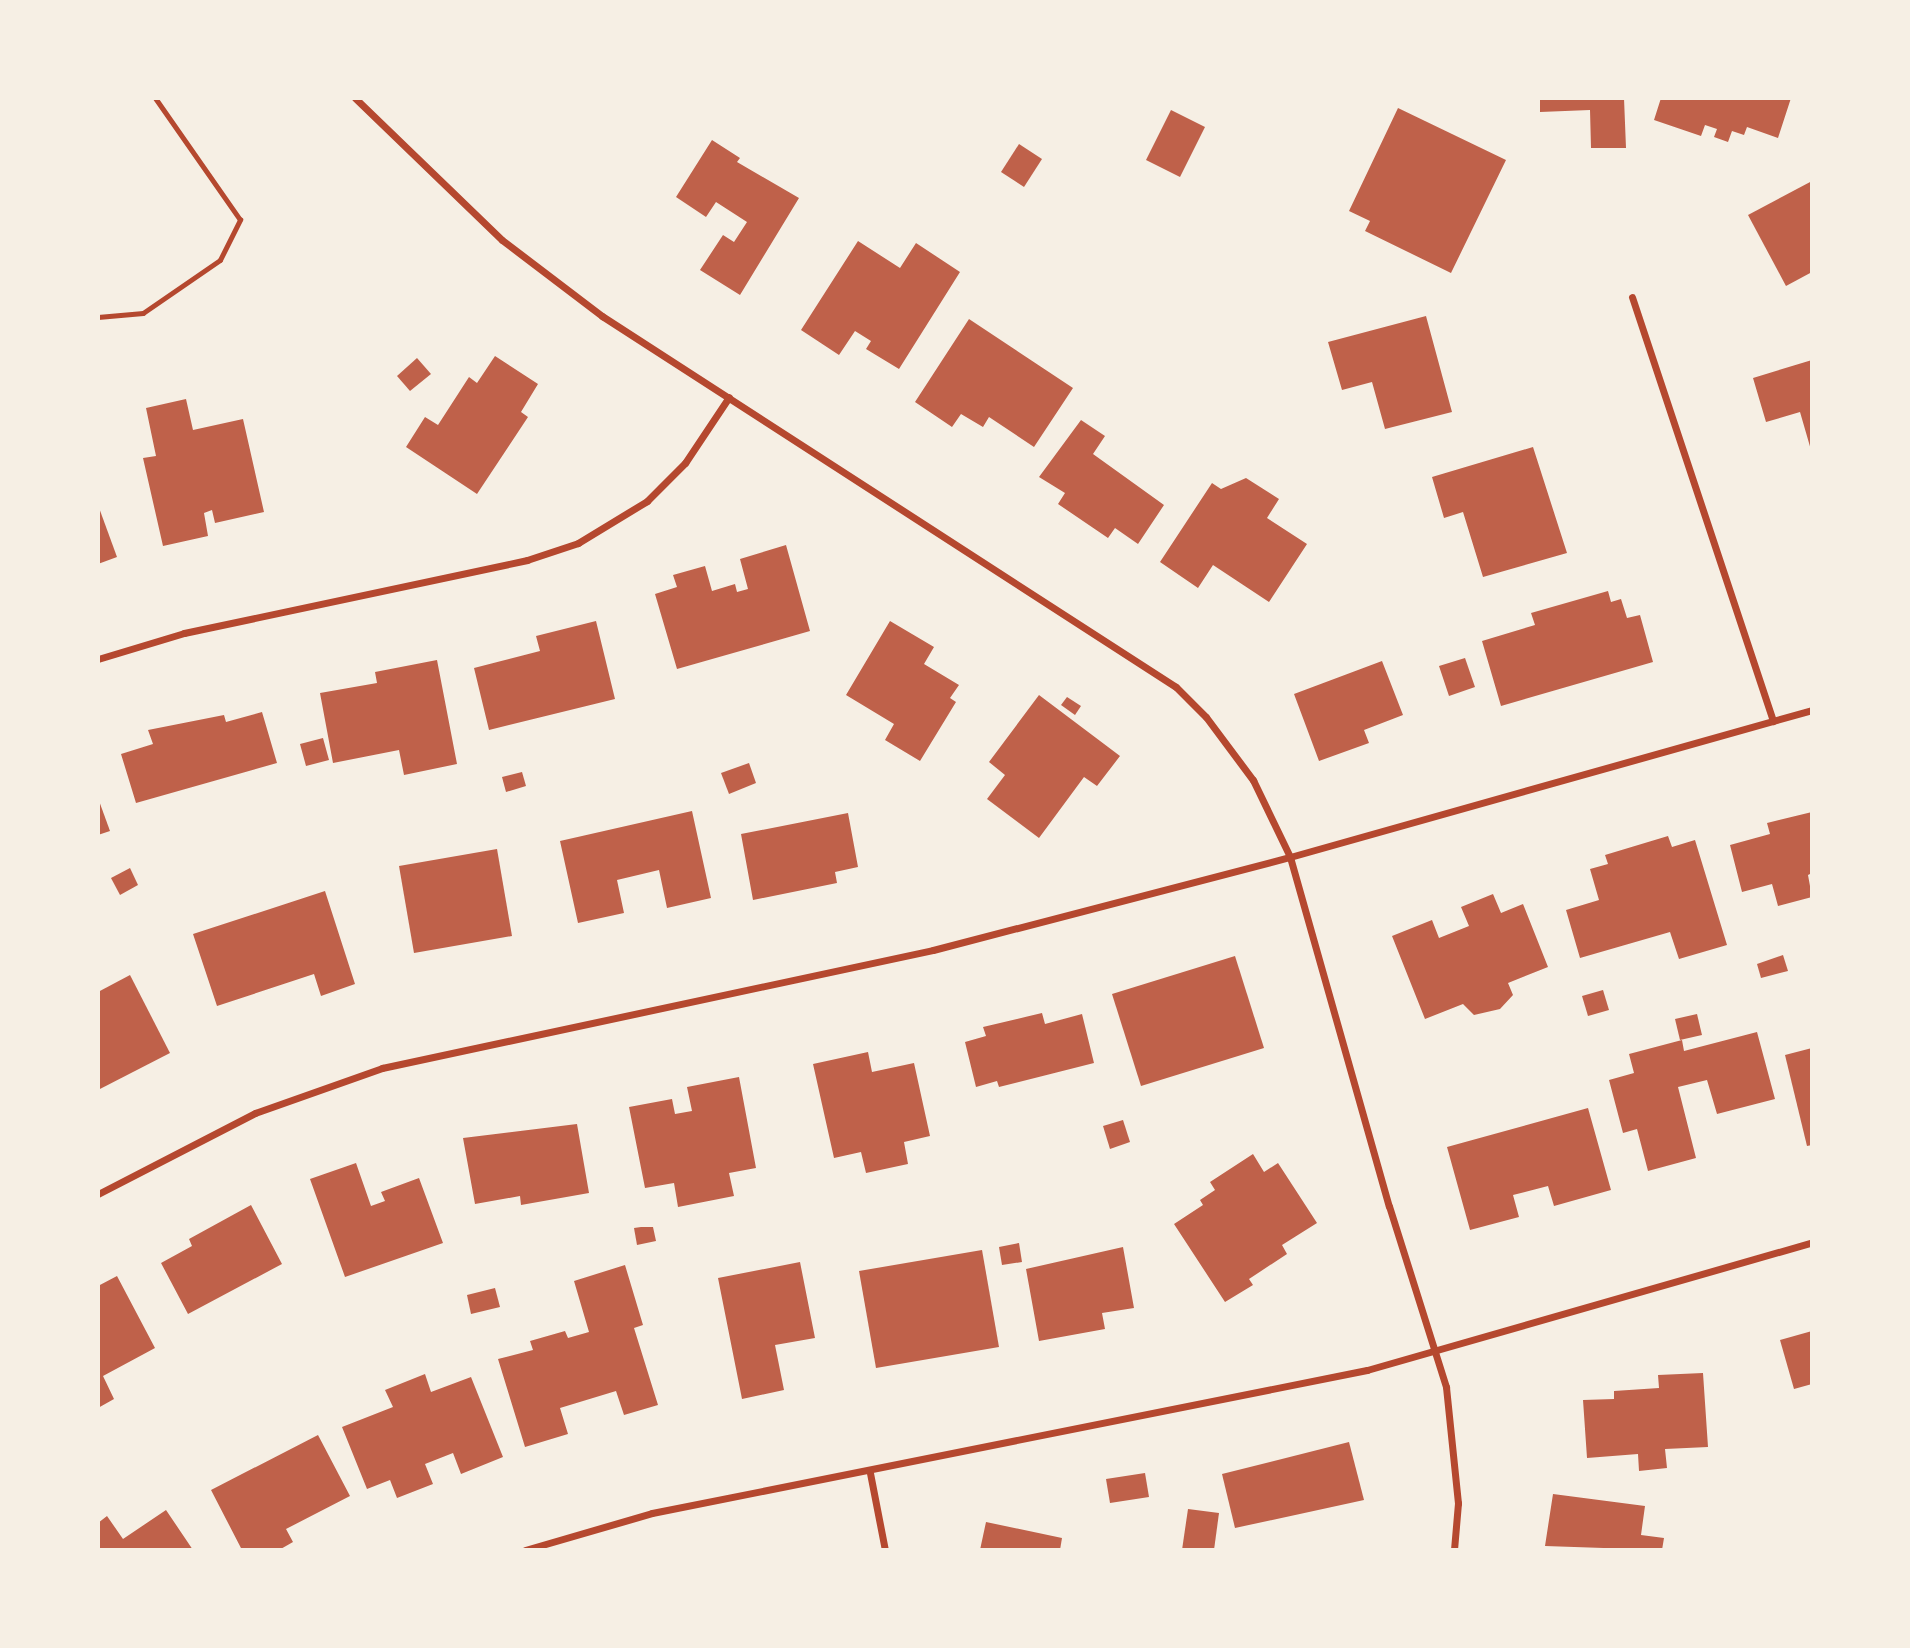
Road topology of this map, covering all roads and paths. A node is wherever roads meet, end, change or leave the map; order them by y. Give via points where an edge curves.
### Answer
1 (155, 98) edge
2 (355, 98) edge
3 (1632, 297) dead end
4 (98, 317) edge
5 (729, 397) junction
6 (98, 659) edge
7 (1812, 710) edge
8 (1773, 721) junction
9 (1290, 857) junction
10 (98, 1194) edge
11 (1812, 1242) edge
12 (1433, 1350) junction
13 (870, 1472) junction
14 (525, 1550) edge
15 (886, 1550) edge
16 (1454, 1550) edge

1 - 4 path via 240,220 220,260 143,313
2 - 5 street via 502,240 602,316
3 - 8 street
5 - 6 street via 701,443 647,501 578,542 515,563 184,633
5 - 9 street via 1176,687 1253,780
7 - 8 street
8 - 9 street
9 - 10 street via 933,950 382,1068 255,1113
9 - 12 street
11 - 12 street
12 - 13 street via 1367,1370
12 - 16 street via 1446,1387 1455,1445
13 - 14 street via 652,1513
13 - 15 street

